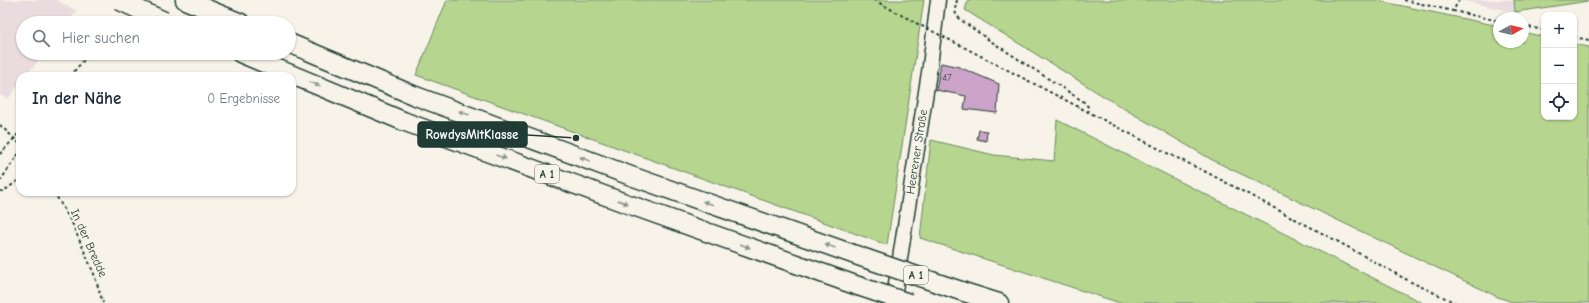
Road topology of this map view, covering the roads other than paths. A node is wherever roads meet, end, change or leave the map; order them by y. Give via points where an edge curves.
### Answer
1 (118, 0) edge
2 (185, 0) edge
3 (938, 0) edge
4 (153, 16) edge
5 (224, 16) edge
6 (296, 46) edge
7 (257, 60) edge
8 (286, 72) edge
9 (296, 76) edge
10 (893, 303) edge
11 (909, 303) edge
12 (999, 303) edge

1 - 4 highway, bridge
2 - 5 highway
3 - 10 main road, Heerener Straße
12 -> 6 highway, A 1, bridge via 631,176 413,95
7 -> 8 highway, A 1, bridge
9 -> 11 highway, A 1, bridge via 403,121

